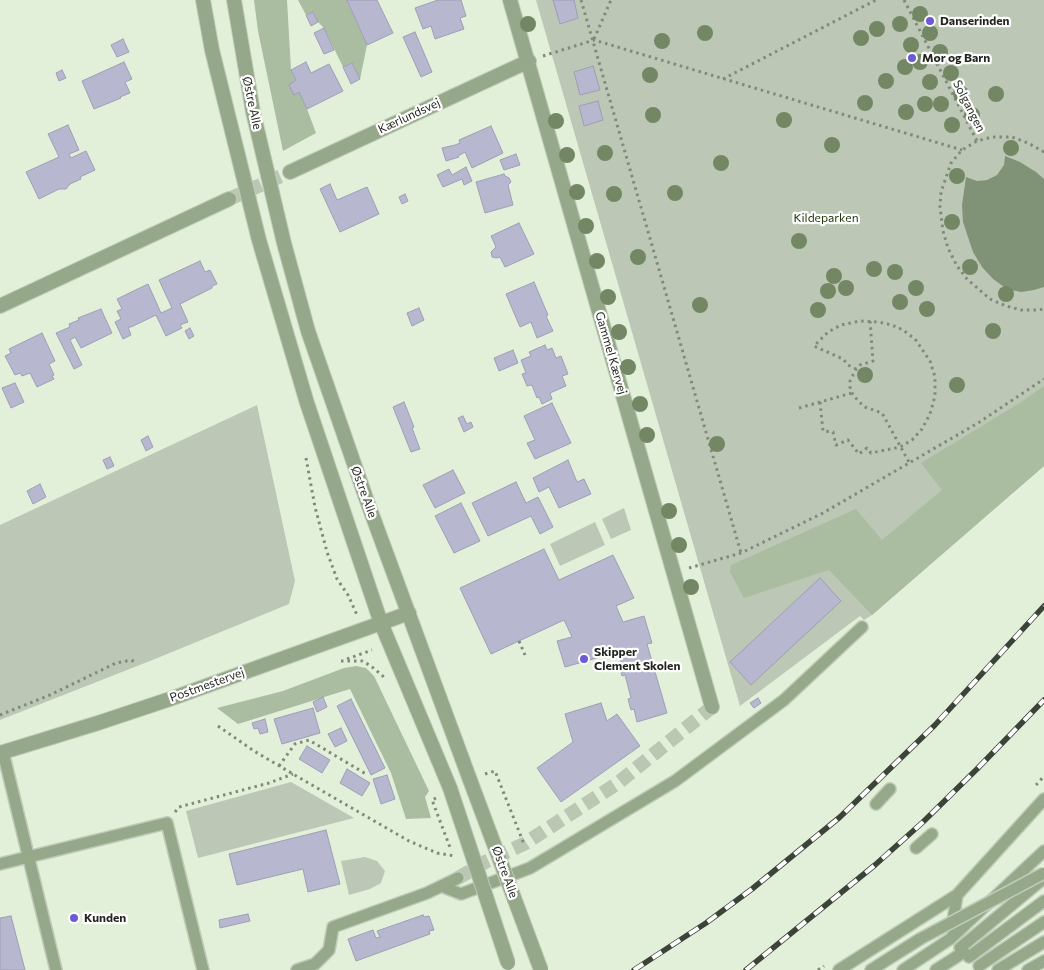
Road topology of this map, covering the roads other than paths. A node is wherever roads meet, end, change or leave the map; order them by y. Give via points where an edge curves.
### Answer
1 (203, 0) edge
2 (234, 0) edge
3 (510, 0) edge
4 (528, 61) junction
5 (290, 172) tunnel mouth
6 (230, 199) tunnel mouth
7 (0, 306) edge
8 (409, 613) junction
9 (381, 623) junction
10 (862, 627) dead end
11 (712, 707) dead end
12 (1, 752) edge
13 (890, 789) dead end
14 (1044, 799) edge
15 (876, 804) dead end
16 (932, 834) dead end
17 (916, 848) dead end
18 (1044, 851) edge
19 (28, 858) junction
20 (0, 864) edge
21 (1044, 873) edge
22 (458, 878) tunnel mouth
23 (1044, 878) edge
24 (441, 886) junction
25 (958, 895) junction
26 (1044, 901) edge
27 (1044, 922) edge
28 (950, 939) junction
29 (1044, 942) edge
30 (964, 952) junction
31 (1044, 961) edge
32 (316, 967) edge
33 (981, 968) edge
34 (56, 970) edge
35 (203, 970) edge
36 (296, 970) edge
37 (511, 970) edge
38 (541, 970) edge
39 (839, 970) edge
40 (871, 970) edge
41 (903, 970) edge
42 (936, 970) edge
43 (998, 970) edge
44 (1028, 970) edge

1 - 9 street, Østre Alle via 212,50 259,240 307,403
2 - 8 street, Østre Alle via 253,112 308,331
3 - 4 street, Gammel Kærvej
4 - 5 street, Kærlundsvej
4 - 11 street, Gammel Kærvej
6 - 7 street
8 - 9 street, Postmestervej
8 - 38 street, Østre Alle, bridge
9 - 12 street, Postmestervej via 161,702
9 - 37 street, Østre Alle, bridge via 450,788
10 - 24 lane via 784,700 675,781 530,868 461,894
12 - 19 lane, Postmestervej
13 - 15 lane
14 - 25 lane
16 - 17 lane
18 - 28 lane
19 - 20 lane
19 - 34 lane, Postmestervej
19 - 35 lane via 168,823
21 - 40 lane, bridge via 920,939
22 - 24 lane
23 - 30 lane
24 - 32 lane via 332,927 329,950
25 - 28 lane
25 - 39 lane
26 - 30 lane
27 - 33 lane
28 - 30 lane
28 - 41 lane
29 - 43 lane
30 - 33 lane
30 - 42 lane
31 - 44 lane
32 - 36 lane

